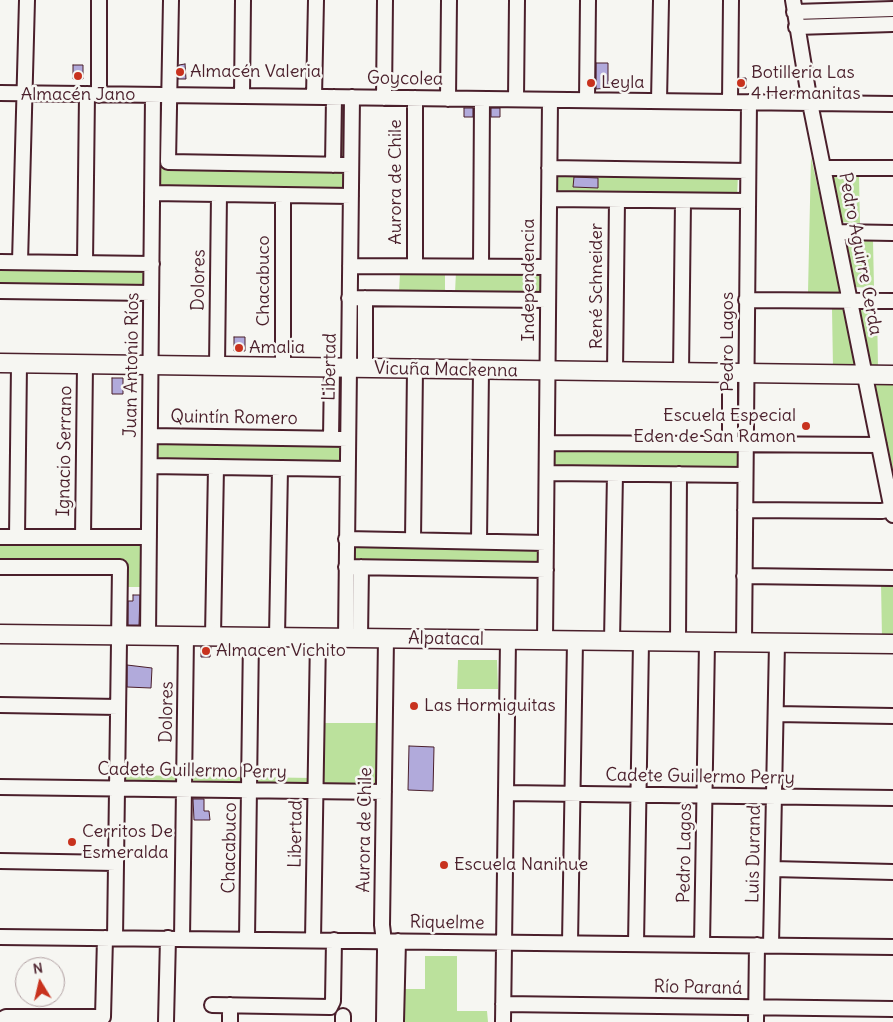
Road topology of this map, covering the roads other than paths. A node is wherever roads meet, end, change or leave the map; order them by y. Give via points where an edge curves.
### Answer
1 (27, 0) edge
2 (99, 0) edge
3 (171, 0) edge
4 (243, 0) edge
5 (316, 0) edge
6 (385, 0) edge
7 (449, 0) edge
8 (516, 0) edge
9 (588, 0) edge
10 (661, 0) edge
11 (731, 0) edge
12 (793, 6) edge
13 (893, 9) edge
14 (893, 24) edge
15 (796, 26) junction
16 (0, 93) edge
17 (25, 94) junction
18 (92, 94) junction
19 (154, 95) junction
20 (169, 95) junction
21 (242, 96) junction
22 (314, 97) junction
23 (334, 97) junction
24 (352, 97) junction
25 (384, 98) junction
26 (415, 98) junction
27 (448, 99) junction
28 (482, 99) junction
29 (516, 99) junction
30 (550, 100) junction
31 (587, 100) junction
32 (659, 101) junction
33 (730, 102) junction
34 (749, 102) junction
35 (810, 103) junction
36 (893, 104) edge
37 (333, 165) junction
38 (351, 165) junction
39 (549, 168) junction
40 (823, 168) junction
41 (893, 168) edge
42 (748, 171) junction
43 (152, 193) junction
44 (220, 194) junction
45 (284, 195) junction
46 (351, 196) junction
47 (549, 199) junction
48 (617, 200) junction
49 (683, 201) junction
50 (748, 201) junction
51 (836, 232) junction
52 (893, 233) edge
53 (0, 262) edge
54 (20, 262) junction
55 (85, 263) junction
56 (152, 264) junction
57 (350, 266) junction
58 (415, 266) junction
59 (481, 266) junction
60 (548, 267) junction
61 (0, 291) edge
62 (152, 293) junction
63 (350, 298) junction
64 (365, 298) junction
65 (548, 300) junction
66 (746, 300) junction
67 (850, 301) junction
68 (893, 301) edge
69 (0, 363) edge
70 (19, 364) junction
71 (85, 365) junction
72 (151, 366) junction
73 (216, 366) junction
74 (283, 368) junction
75 (348, 368) junction
76 (415, 369) junction
77 (481, 370) junction
78 (547, 371) junction
79 (615, 372) junction
80 (682, 373) junction
81 (738, 374) junction
82 (865, 374) junction
83 (893, 375) edge
84 (150, 436) junction
85 (331, 438) junction
86 (348, 439) junction
87 (547, 442) junction
88 (730, 444) junction
89 (746, 444) junction
90 (879, 445) junction
91 (150, 466) junction
92 (216, 467) junction
93 (280, 468) junction
94 (347, 470) junction
95 (547, 473) junction
96 (615, 474) junction
97 (679, 474) junction
98 (745, 475) junction
99 (745, 510) junction
100 (893, 511) edge
101 (0, 537) edge
102 (17, 537) junction
103 (83, 537) junction
104 (149, 537) junction
105 (346, 539) junction
106 (413, 540) junction
107 (479, 541) junction
108 (546, 543) junction
109 (346, 567) junction
110 (361, 567) junction
111 (0, 568) edge
112 (546, 570) junction
113 (744, 576) junction
114 (893, 578) edge
115 (0, 634) edge
116 (119, 635) junction
117 (148, 636) junction
118 (186, 636) junction
119 (213, 636) junction
120 (251, 637) junction
121 (277, 637) junction
122 (318, 638) junction
123 (353, 638) junction
124 (386, 638) junction
125 (508, 640) junction
126 (545, 640) junction
127 (574, 641) junction
128 (612, 641) junction
129 (642, 642) junction
130 (678, 642) junction
131 (707, 642) junction
132 (744, 643) junction
133 (777, 643) junction
134 (893, 644) edge
135 (0, 706) edge
136 (118, 707) junction
137 (776, 714) junction
138 (893, 716) edge
139 (0, 787) edge
140 (117, 789) junction
141 (184, 790) junction
142 (249, 790) junction
143 (316, 791) junction
144 (384, 792) junction
145 (506, 793) junction
146 (572, 794) junction
147 (639, 795) junction
148 (705, 796) junction
149 (774, 797) junction
150 (893, 798) edge
151 (0, 861) edge
152 (116, 863) junction
153 (773, 870) junction
154 (893, 872) edge
155 (0, 936) edge
156 (110, 938) junction
157 (168, 938) junction
158 (182, 939) junction
159 (247, 939) junction
160 (313, 940) junction
161 (334, 940) junction
162 (391, 941) junction
163 (504, 942) junction
164 (570, 943) junction
165 (636, 944) junction
166 (702, 945) junction
167 (764, 945) junction
168 (893, 947) edge
169 (503, 1004) junction
170 (212, 1005) dead end
171 (230, 1005) junction
172 (757, 1007) junction
173 (893, 1009) edge
174 (2, 1020) edge
175 (166, 1022) edge
176 (230, 1022) edge
177 (384, 1022) edge
178 (396, 1022) edge
179 (503, 1022) edge
180 (756, 1022) edge

1 - 17 street
2 - 18 street
3 - 20 street
4 - 21 street
5 - 22 street
6 - 25 street, Aurora de Chile
7 - 27 street
8 - 29 street
9 - 31 street
10 - 32 street
11 - 33 street
12 - 13 street
12 - 15 street, Pedro Aguirre Cerda
14 - 15 street
15 - 35 street, Pedro Aguirre Cerda
16 - 17 street, Goycolea
17 - 18 street, Goycolea
17 - 54 street
18 - 19 street, Goycolea
18 - 55 street
19 - 20 street, Goycolea
19 - 43 street, Juan Antonio Ríos
20 - 21 street, Goycolea
20 - 37 street via 168,162
21 - 22 street, Goycolea
22 - 23 street, Goycolea
23 - 24 street, Goycolea
23 - 37 street
24 - 25 street, Goycolea
24 - 38 street, Libertad
25 - 26 street, Goycolea
26 - 27 street, Goycolea
26 - 58 street, Aurora de Chile
27 - 28 street, Goycolea
28 - 29 street, Goycolea
28 - 59 street
29 - 30 street, Goycolea
30 - 31 street, Goycolea
30 - 39 street, Independencia
31 - 32 street, Goycolea
32 - 33 street, Goycolea
33 - 34 street, Goycolea
34 - 35 street, Goycolea
34 - 42 street, Pedro Lagos
35 - 36 street, Goycolea
35 - 40 street, Pedro Aguirre Cerda
37 - 38 street
38 - 46 street, Libertad
39 - 42 street
39 - 47 street, Independencia
40 - 41 street
40 - 51 street, Pedro Aguirre Cerda
42 - 50 street, Pedro Lagos
43 - 44 street
43 - 56 street, Juan Antonio Ríos
44 - 45 street
44 - 73 street, Dolores
45 - 46 street
45 - 74 street, Chacabuco
46 - 57 street, Libertad
47 - 48 street
47 - 60 street, Independencia
48 - 49 street
48 - 79 street, René Schneider
49 - 50 street
49 - 80 street
50 - 66 street, Pedro Lagos
51 - 52 street
51 - 67 street, Pedro Aguirre Cerda
53 - 54 street
54 - 55 street
55 - 56 street
56 - 62 street, Juan Antonio Ríos
57 - 58 street
57 - 63 street, Libertad
58 - 59 street
59 - 60 street
60 - 65 street, Independencia
61 - 62 street
62 - 72 street, Juan Antonio Ríos
63 - 64 street
63 - 75 street, Libertad
64 - 65 street
64 - 75 street, Libertad
65 - 78 street, Independencia
66 - 67 street
66 - 81 street, Pedro Lagos
67 - 68 street
67 - 82 street, Pedro Aguirre Cerda
69 - 70 main road, Vicuña Mackenna
70 - 71 main road, Vicuña Mackenna
70 - 102 street
71 - 72 main road, Vicuña Mackenna
71 - 103 street, Ignacio Serrano
72 - 73 main road, Vicuña Mackenna
72 - 84 street, Juan Antonio Ríos
73 - 74 main road, Vicuña Mackenna
74 - 75 main road, Vicuña Mackenna
75 - 76 main road, Vicuña Mackenna
75 - 85 street, Libertad
75 - 86 street, Libertad
76 - 77 main road, Vicuña Mackenna
76 - 106 street
77 - 78 main road, Vicuña Mackenna
77 - 107 street
78 - 79 main road, Vicuña Mackenna
78 - 87 street, Independencia
79 - 80 main road, Vicuña Mackenna
80 - 81 main road, Vicuña Mackenna
81 - 82 main road, Vicuña Mackenna
81 - 88 street, Pedro Lagos
81 - 89 street, Pedro Lagos
82 - 83 main road, Vicuña Mackenna
82 - 90 street, Pedro Aguirre Cerda
84 - 85 street, Quintín Romero
84 - 91 street, Juan Antonio Ríos
85 - 86 street, Quintín Romero
86 - 94 street, Libertad
87 - 88 street
87 - 95 street, Independencia
88 - 89 street
89 - 90 street
89 - 98 street, Pedro Lagos
90 - 100 street, Pedro Aguirre Cerda
91 - 92 street
91 - 104 street, Juan Antonio Ríos
92 - 93 street
92 - 119 street
93 - 94 street
93 - 121 street
94 - 105 street, Libertad
95 - 96 street
95 - 108 street, Independencia
96 - 97 street
96 - 128 street
97 - 98 street
97 - 130 street
98 - 99 street, Pedro Lagos
99 - 100 street
99 - 113 street, Pedro Lagos
101 - 102 street
102 - 103 street
103 - 104 street
104 - 117 street, Juan Antonio Ríos
105 - 106 street
105 - 109 street, Libertad
106 - 107 street
107 - 108 street
108 - 112 street, Independencia
109 - 110 street
109 - 123 street, Libertad
110 - 112 street
110 - 123 street
111 - 116 street via 120,567
112 - 126 street, Independencia
113 - 114 street
113 - 132 street, Pedro Lagos
115 - 116 main road, Alpatacal
116 - 117 main road, Alpatacal
116 - 136 street
117 - 118 main road, Alpatacal
118 - 119 main road, Alpatacal
118 - 141 street, Dolores
119 - 120 main road, Alpatacal
120 - 121 main road, Alpatacal
120 - 142 street, Chacabuco
121 - 122 main road, Alpatacal
122 - 123 main road, Alpatacal
122 - 143 street, Libertad
123 - 124 main road, Alpatacal
124 - 125 main road, Alpatacal
124 - 144 street, Aurora de Chile
125 - 126 main road, Alpatacal
125 - 145 street
126 - 127 main road, Alpatacal
127 - 128 main road, Alpatacal
127 - 146 street
128 - 129 main road, Alpatacal
129 - 130 main road, Alpatacal
129 - 147 street
130 - 131 main road, Alpatacal
131 - 132 main road, Alpatacal
131 - 148 street, Pedro Lagos
132 - 133 main road, Alpatacal
133 - 134 main road, Alpatacal
133 - 137 street, Luis Durand
135 - 136 street
136 - 140 street
137 - 138 street
137 - 149 street, Luis Durand
139 - 140 street, Cadete Guillermo Perry
140 - 141 street, Cadete Guillermo Perry
140 - 152 street
141 - 142 street, Cadete Guillermo Perry
141 - 158 street, Dolores
142 - 143 street, Cadete Guillermo Perry
142 - 159 street, Chacabuco
143 - 144 street, Cadete Guillermo Perry
143 - 160 street, Libertad
144 - 162 street, Aurora de Chile via 382,925
145 - 146 street, Cadete Guillermo Perry
145 - 163 street
146 - 147 street, Cadete Guillermo Perry
146 - 164 street
147 - 148 street, Cadete Guillermo Perry
147 - 165 street
148 - 149 street, Cadete Guillermo Perry
148 - 166 street, Pedro Lagos
149 - 150 street, Cadete Guillermo Perry
149 - 153 street, Luis Durand
151 - 152 street
152 - 156 street
153 - 154 street
153 - 167 street, Luis Durand
155 - 156 street, Riquelme
156 - 157 street, Riquelme
156 - 174 street via 103,1017 6,1017
157 - 158 street, Riquelme
157 - 175 street
158 - 159 street, Riquelme
159 - 160 street, Riquelme
160 - 161 street, Riquelme
161 - 162 street, Riquelme
161 - 171 street via 332,1006
162 - 163 street, Riquelme
162 - 177 street, Aurora de Chile
162 - 178 street, Aurora de Chile
163 - 164 street, Riquelme
163 - 169 street
164 - 165 street, Riquelme
165 - 166 street, Riquelme
166 - 167 street, Riquelme
167 - 168 street, Riquelme
167 - 172 street, Luis Durand
169 - 172 street, Río Paraná
169 - 179 street
170 - 171 street
171 - 176 street
172 - 173 street, Río Paraná
172 - 180 street, Luis Durand

